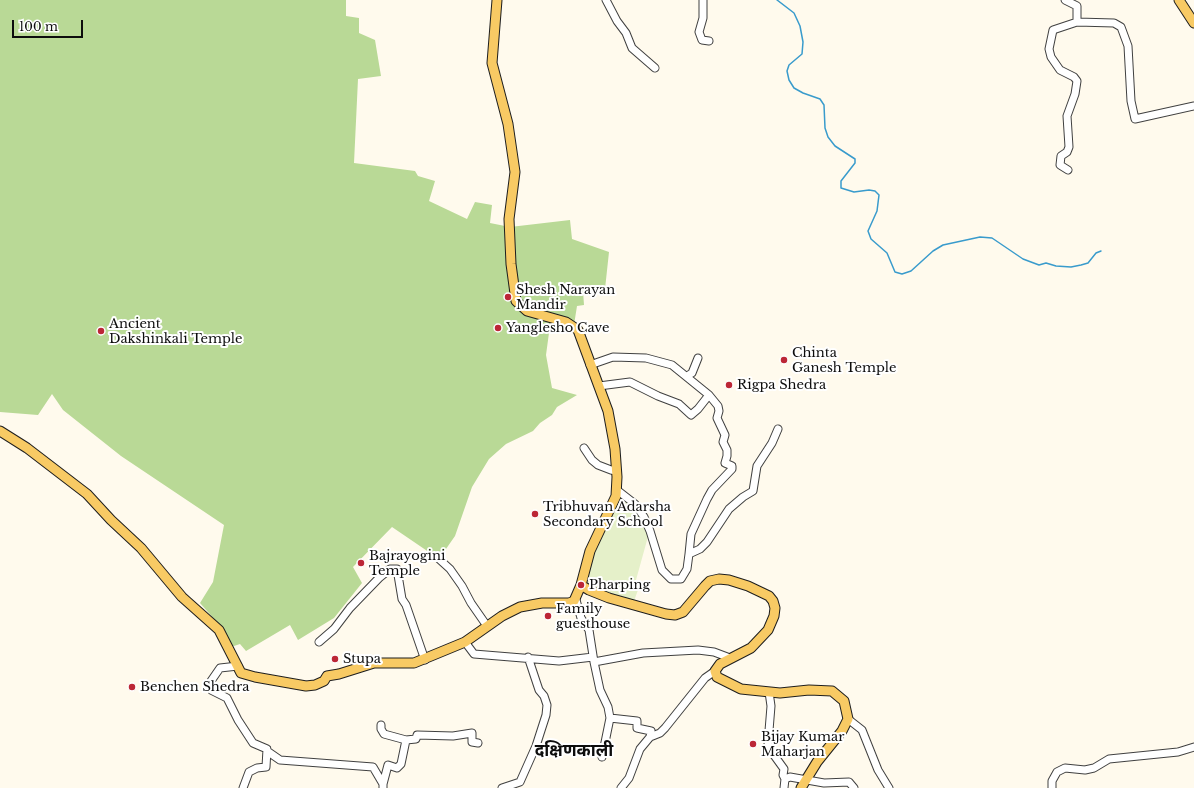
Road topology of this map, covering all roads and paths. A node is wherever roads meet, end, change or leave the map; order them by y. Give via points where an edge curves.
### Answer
1 (497, 0) edge
2 (606, 0) edge
3 (703, 0) edge
4 (1067, 0) edge
5 (1178, 0) edge
6 (1077, 22) junction
7 (1194, 23) edge
8 (709, 41) dead end
9 (655, 68) dead end
10 (1194, 106) edge
11 (1068, 170) dead end
12 (698, 358) dead end
13 (590, 365) junction
14 (688, 376) junction
15 (599, 386) junction
16 (709, 395) junction
17 (778, 429) dead end
18 (0, 431) edge
19 (584, 448) dead end
20 (616, 471) junction
21 (617, 490) junction
22 (689, 554) junction
23 (439, 560) dead end
24 (581, 585) junction
25 (576, 600) junction
26 (488, 626) junction
27 (319, 642) dead end
28 (465, 642) junction
29 (528, 657) junction
30 (730, 658) junction
31 (425, 660) junction
32 (594, 660) junction
33 (238, 666) junction
34 (715, 671) junction
35 (769, 692) junction
36 (610, 718) junction
37 (848, 718) junction
38 (381, 725) dead end
39 (650, 737) junction
40 (406, 740) junction
41 (478, 743) dead end
42 (1194, 748) edge
43 (267, 751) junction
44 (602, 757) dead end
45 (785, 779) junction
46 (803, 784) edge
47 (383, 786) edge
48 (243, 788) edge
49 (502, 788) edge
50 (621, 788) edge
51 (784, 788) edge
52 (854, 788) edge
53 (889, 788) edge
54 (1052, 788) edge

1 - 13 main road via 492,63 508,124 515,172 509,219 516,301 527,311 574,326 580,335
2 - 9 street via 632,48
3 - 8 street via 703,18 699,32 702,40
4 - 6 street via 1077,6
5 - 7 main road
6 - 10 street via 1114,23 1121,27 1128,46 1131,100 1135,119
6 - 11 street via 1053,30 1049,49 1060,70 1077,81 1067,116 1069,147 1061,156 1060,165
12 - 14 street via 692,373
13 - 14 street via 613,357 646,358 672,365
13 - 15 main road
14 - 16 street
15 - 16 street via 630,382 679,404 691,415
15 - 20 main road via 608,411
16 - 22 street via 718,406 717,418 725,436 723,442 727,450 725,463 732,466 732,469 707,499 691,534
17 - 22 street via 757,466 753,492 729,509 707,542
18 - 33 main road via 27,448 87,494 140,548 182,597 219,630
19 - 20 street via 598,465
20 - 21 main road
21 - 22 street via 635,504 644,516 662,570 671,580 681,578 687,569
21 - 24 main road via 590,552
23 - 26 street via 450,569
24 - 25 main road
24 - 30 main road via 609,598 675,615 684,612 710,581 729,580 761,591 773,601 775,608 768,630 751,648
25 - 26 main road via 570,603 527,605 511,611
25 - 32 street via 581,618 589,630
26 - 28 main road
27 - 31 street via 334,629 379,578 390,569 397,569 402,599
28 - 29 street via 474,654
28 - 31 main road
29 - 32 street via 559,661
29 - 49 street via 539,690 547,704 546,715 520,782
30 - 32 street via 698,650 643,653
30 - 34 main road via 720,664
31 - 33 main road via 414,663 374,663 327,676 324,681 306,686 241,673
32 - 36 street via 600,690
33 - 43 street via 220,668 211,681 210,690 227,698 253,743
34 - 35 main road via 717,677 741,689
34 - 39 street via 705,678 665,728
35 - 37 main road via 832,691 844,701
35 - 45 street via 771,706 768,743 784,769
36 - 39 street via 637,721 637,728 650,731
36 - 44 street
37 - 46 main road via 842,731
37 - 53 street via 862,730 878,770
38 - 40 street via 384,734
39 - 50 street via 640,749 629,778
40 - 41 street via 416,739 417,735 472,734 472,742
40 - 47 street via 401,764 397,768 388,765
42 - 54 street via 1109,759 1085,770 1065,768 1057,772 1052,781
43 - 47 street via 280,760 373,767
43 - 48 street via 266,768 257,768 249,772
45 - 46 street via 790,777
45 - 51 street
46 - 52 street via 849,782

